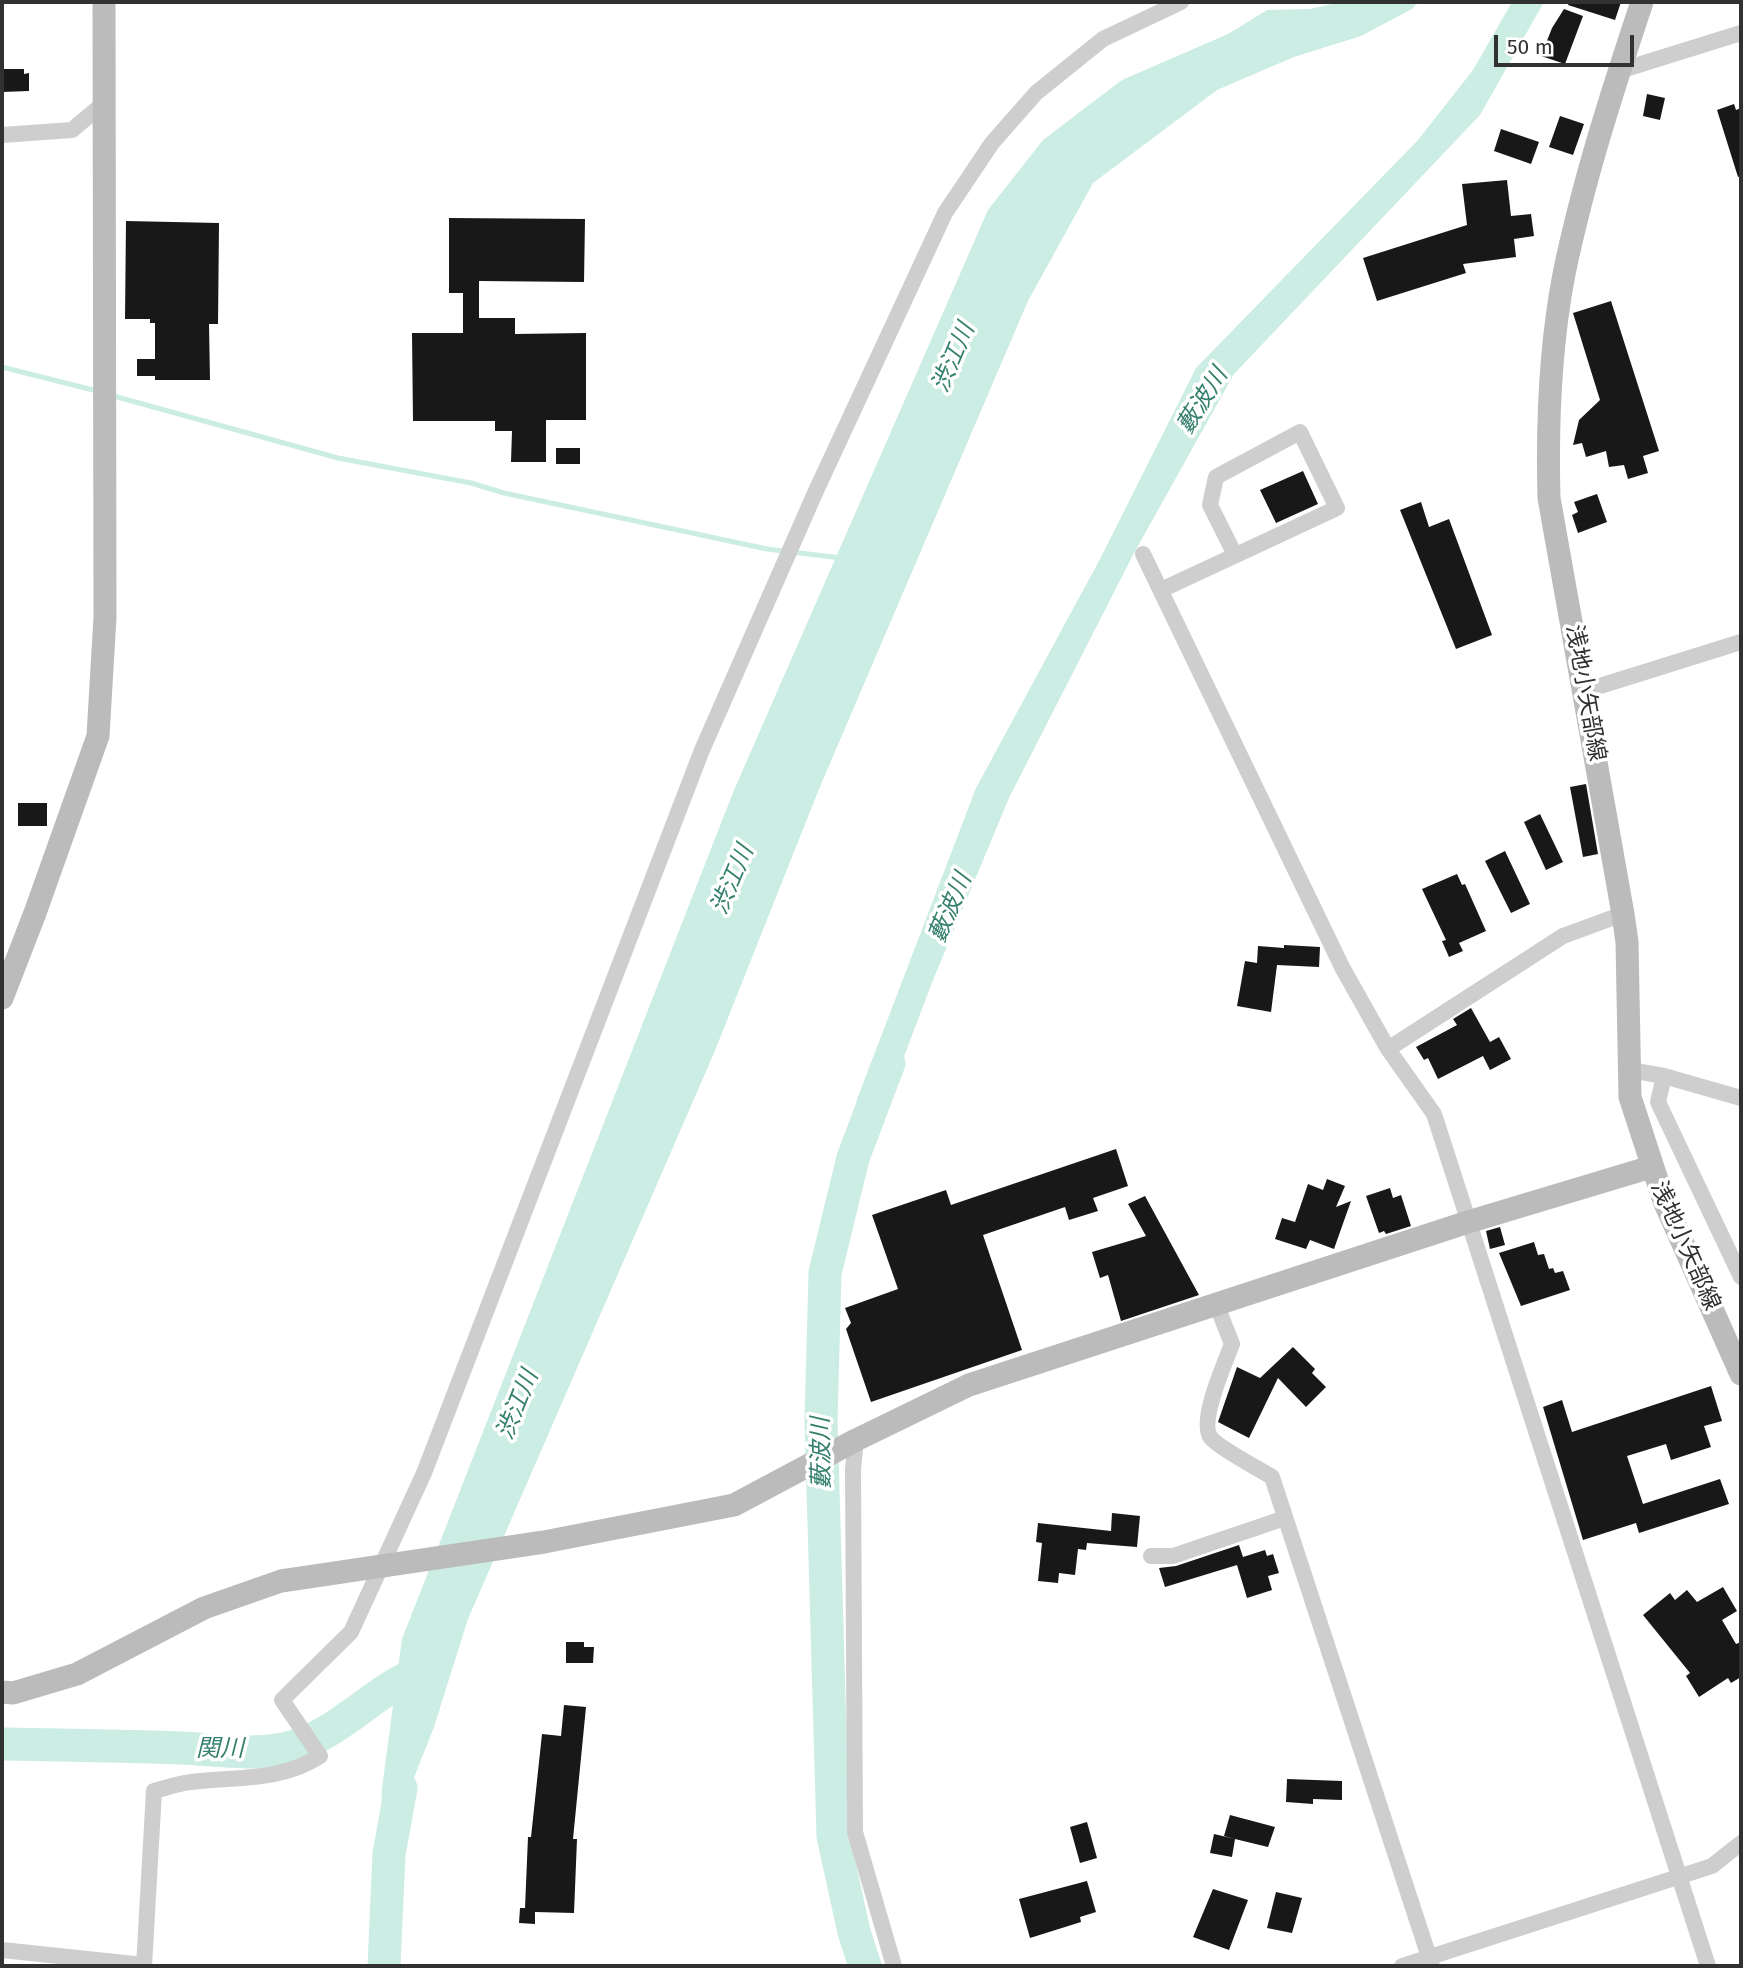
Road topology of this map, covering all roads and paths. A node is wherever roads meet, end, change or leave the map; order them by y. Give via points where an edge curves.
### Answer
1 (104, 2) edge
2 (1181, 2) edge
3 (1642, 2) edge
4 (1741, 33) edge
5 (1619, 71) junction
6 (103, 104) junction
7 (2, 135) edge
8 (1143, 554) dead end
9 (1235, 555) junction
10 (1161, 590) junction
11 (1741, 642) edge
12 (1584, 691) junction
13 (1623, 914) junction
14 (2, 998) edge
15 (1388, 1049) junction
16 (1630, 1070) junction
17 (1664, 1076) junction
18 (1741, 1098) edge
19 (1651, 1167) junction
20 (1468, 1222) junction
21 (1741, 1277) edge
22 (1217, 1306) junction
23 (1741, 1374) edge
24 (849, 1444) junction
25 (1285, 1518) junction
26 (1151, 1556) dead end
27 (387, 1567) junction
28 (2, 1692) edge
29 (1741, 1843) edge
30 (1680, 1876) junction
31 (2, 1950) edge
32 (1430, 1962) edge
33 (144, 1966) edge
34 (894, 1966) edge
35 (1402, 1966) edge
36 (1709, 1966) edge

1 - 6 street
2 - 27 street via 1103,39 1035,93 992,143 945,213 702,750
3 - 5 street, 浅地小矢部線
4 - 5 street
5 - 12 street, 浅地小矢部線 via 1584,186 1564,277 1547,433 1549,498
6 - 7 street via 72,130
6 - 14 street via 105,617 98,736
8 - 10 street
9 - 9 street via 1337,508 1300,432 1216,477 1210,505
9 - 10 street
10 - 15 street via 1342,967
11 - 12 street
12 - 13 street, 浅地小矢部線
13 - 15 street via 1563,936
13 - 16 street, 浅地小矢部線
15 - 20 street via 1434,1114
16 - 17 street
16 - 19 street, 浅地小矢部線 via 1630,1097
17 - 18 street
17 - 21 street via 1658,1101
19 - 20 street
19 - 23 street, 浅地小矢部線
20 - 22 street
20 - 30 street
22 - 24 street via 969,1385
22 - 25 street via 1232,1344 1207,1424 1211,1438 1272,1477
24 - 27 street via 734,1505
24 - 34 street via 853,1469 855,1832
25 - 26 street via 1173,1556
25 - 32 street
27 - 28 street via 281,1581 204,1608 76,1674 13,1693
27 - 33 street via 351,1632 282,1700 320,1756 301,1768 271,1776 189,1782 153,1791
29 - 30 street via 1712,1866
30 - 32 street
30 - 36 street
31 - 33 street
32 - 35 street

